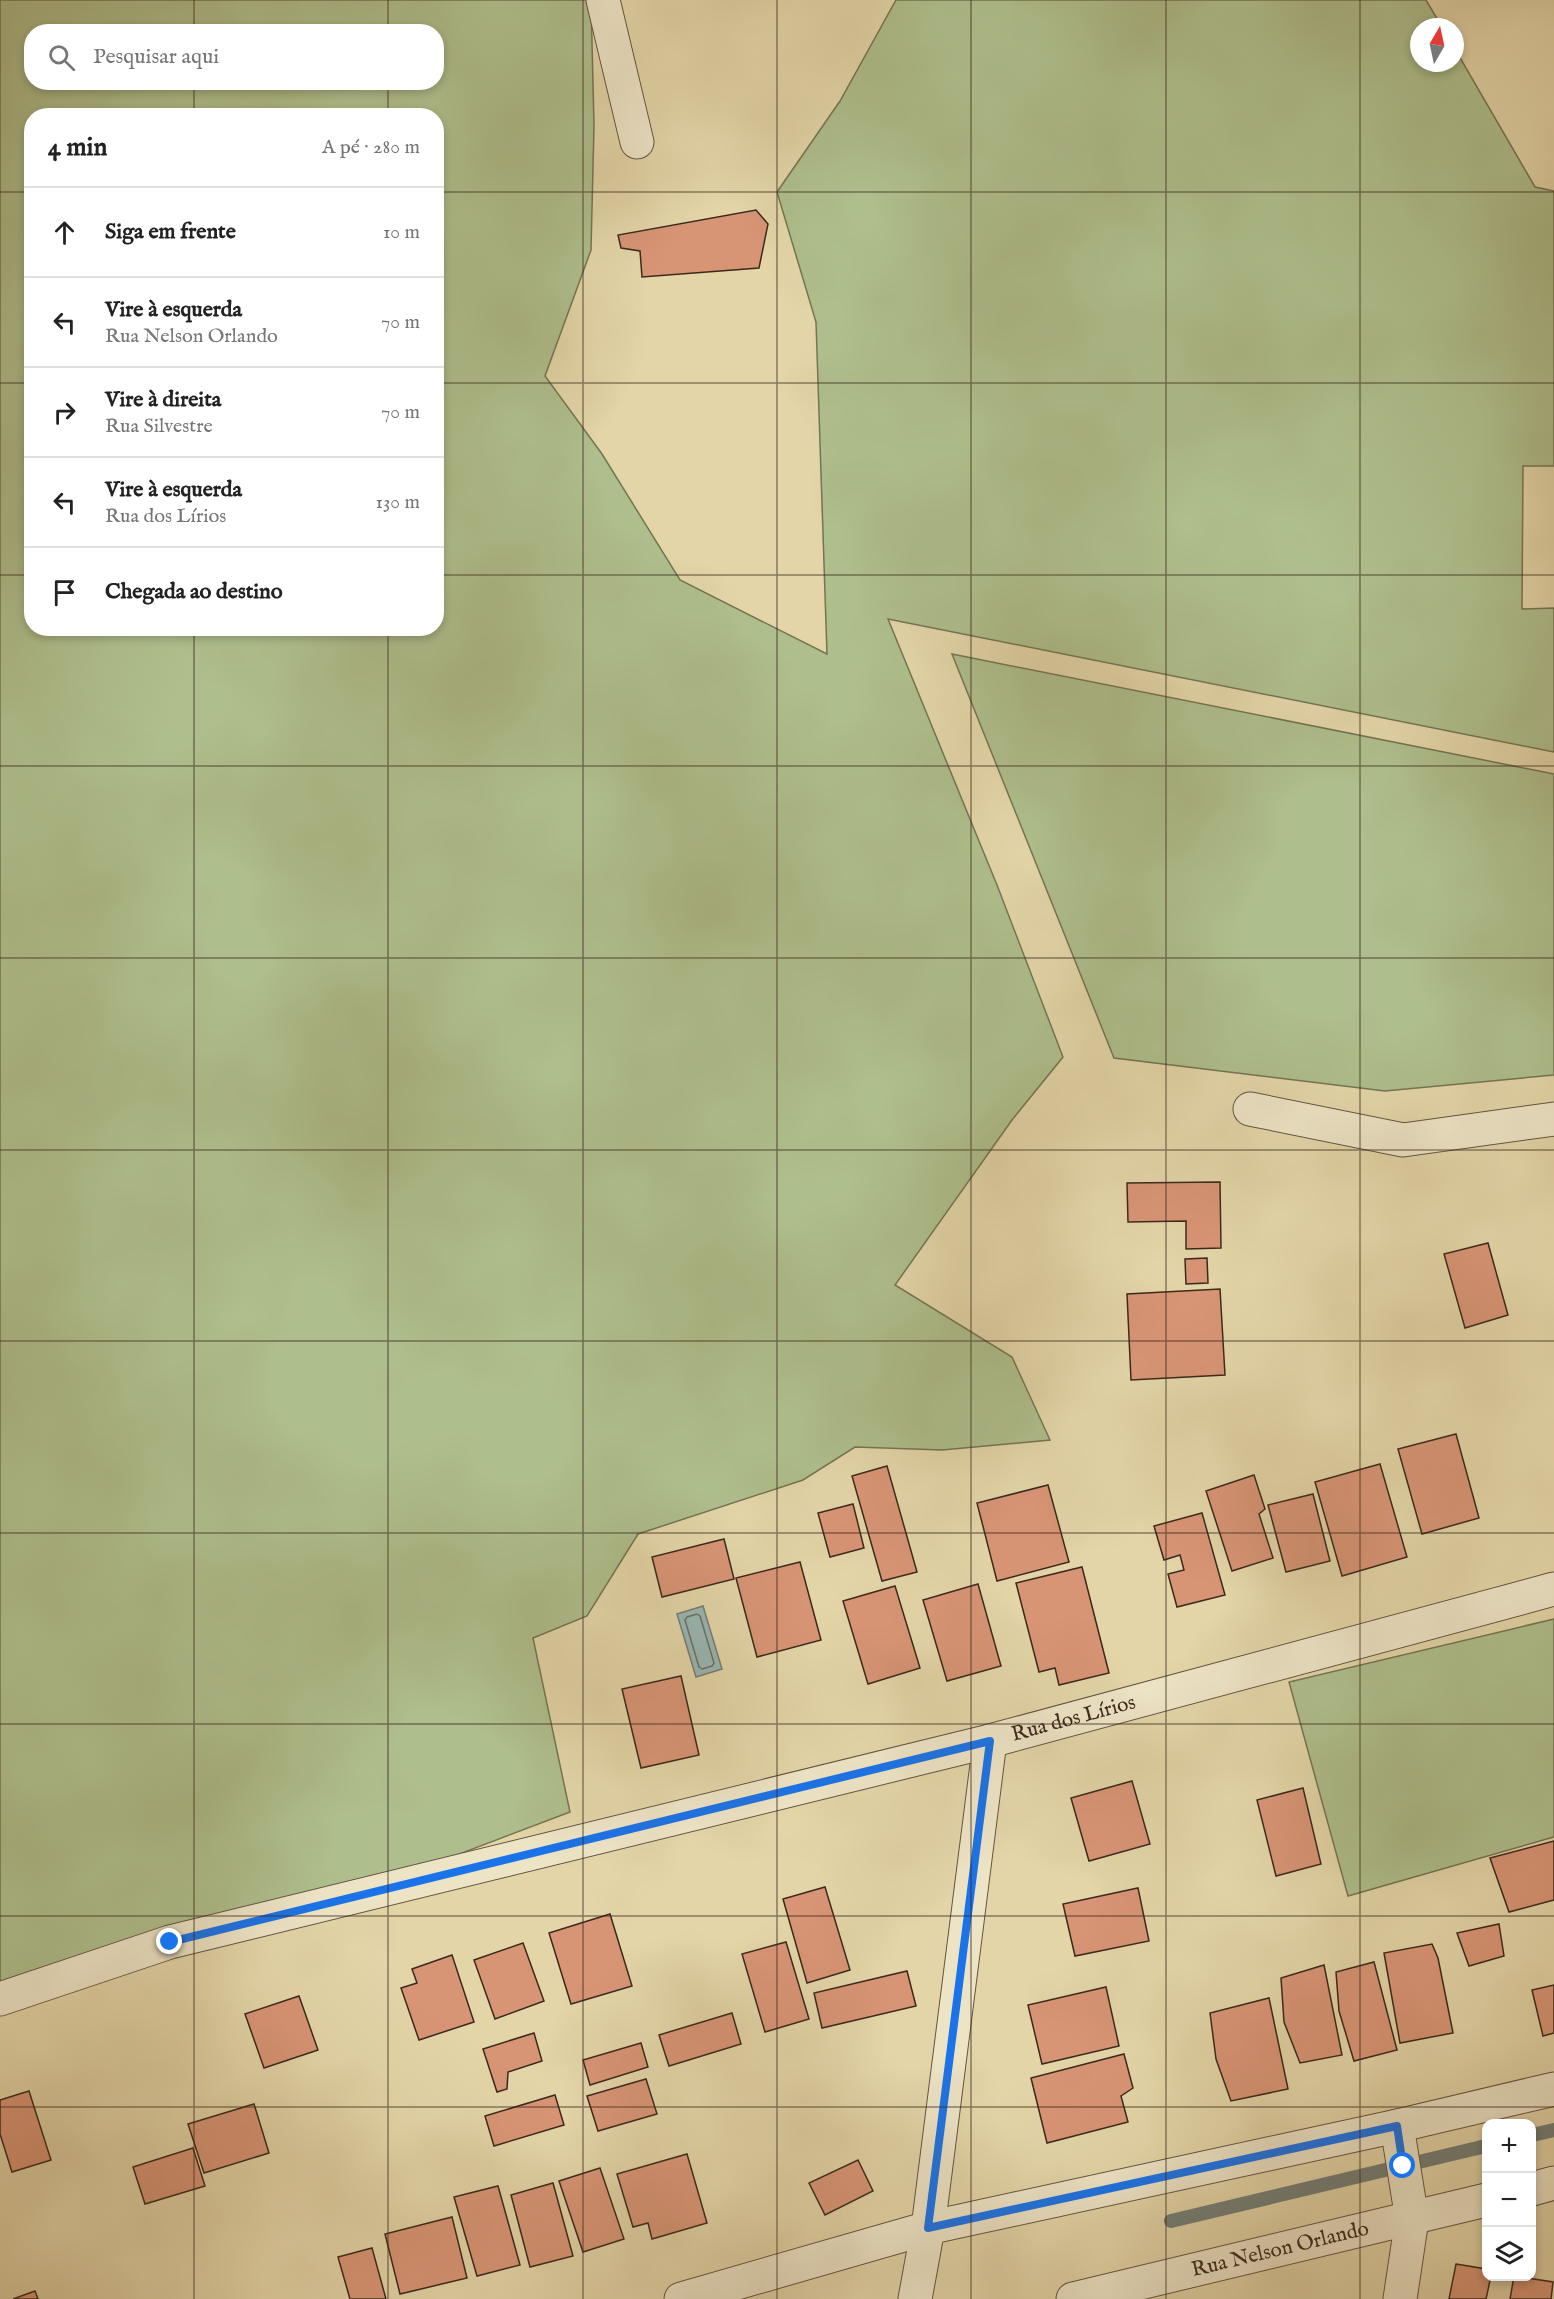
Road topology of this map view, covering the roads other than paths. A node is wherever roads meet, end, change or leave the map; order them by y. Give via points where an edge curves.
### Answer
1 (603, 0) edge
2 (637, 142) dead end
3 (1250, 1109) dead end
4 (1554, 1119) edge
5 (1554, 1589) edge
6 (990, 1741) junction
7 (0, 1999) edge
8 (1554, 2089) edge
9 (1397, 2126) junction
10 (1554, 2183) edge
11 (1536, 2188) edge
12 (1482, 2201) edge
13 (1412, 2219) junction
14 (928, 2228) junction
15 (681, 2299) edge
16 (915, 2299) edge
17 (1073, 2299) edge
18 (1400, 2299) edge

1 - 2 street
3 - 4 street via 1403,1140
5 - 6 street, Rua dos Lírios
6 - 7 street, Rua dos Lírios via 170,1942
6 - 14 street
8 - 9 street
9 - 13 street
9 - 14 street
10 - 11 street
12 - 13 street, Rua Nelson Orlando
13 - 17 street, Rua Nelson Orlando
13 - 18 street
14 - 15 street
14 - 16 street

